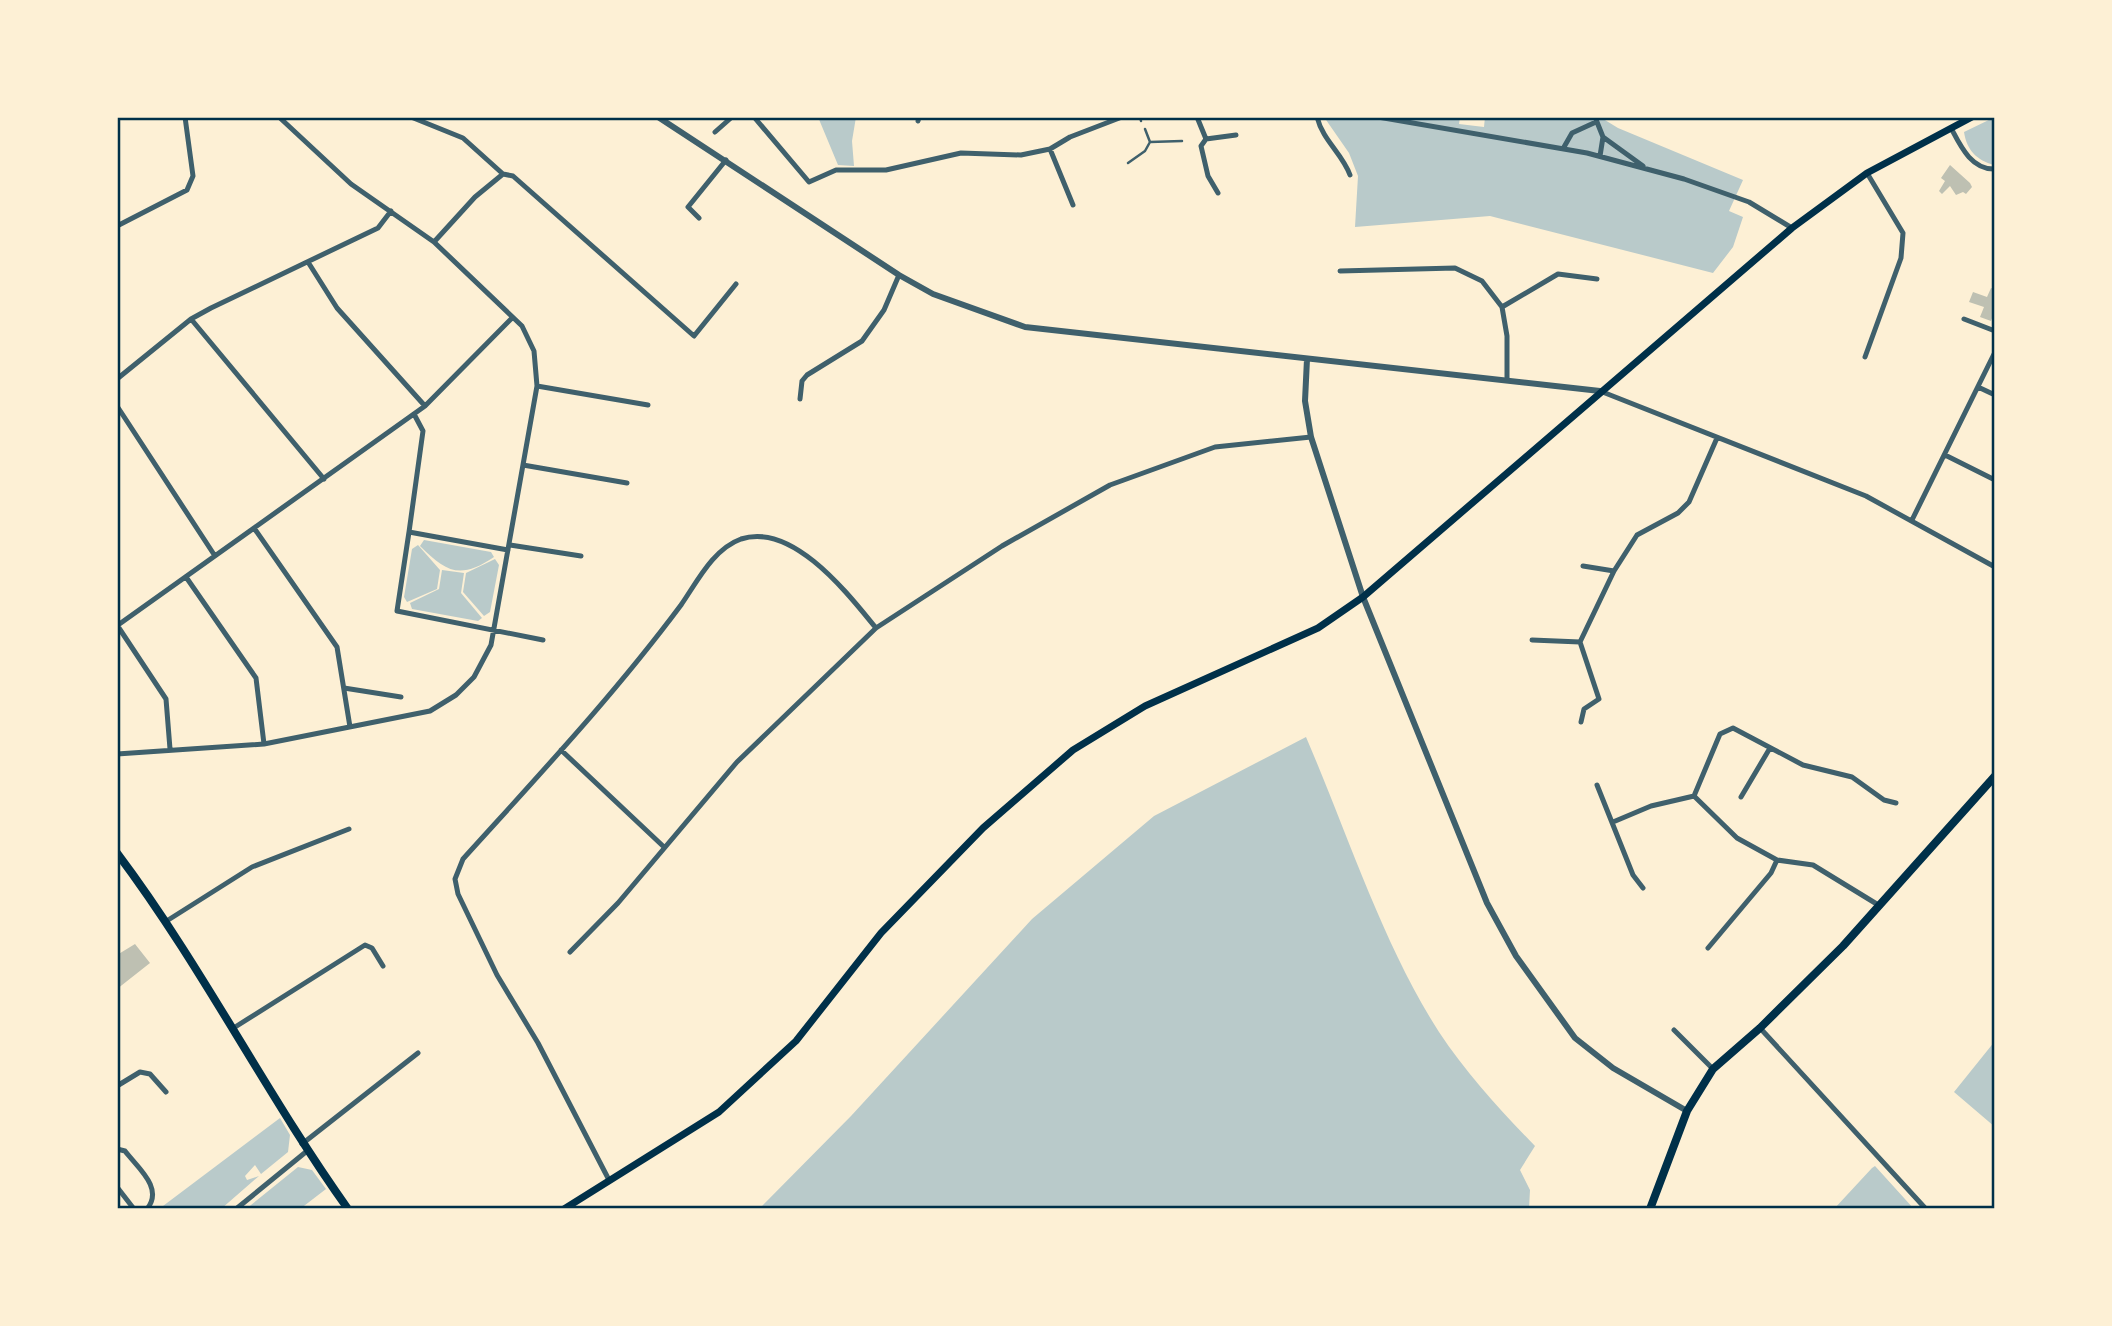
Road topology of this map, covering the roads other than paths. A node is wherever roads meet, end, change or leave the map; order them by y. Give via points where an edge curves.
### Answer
1 (185, 117) edge
2 (279, 117) edge
3 (411, 117) edge
4 (658, 117) edge
5 (732, 117) edge
6 (754, 117) edge
7 (1122, 117) edge
8 (1197, 117) edge
9 (1317, 117) edge
10 (1378, 117) edge
11 (1972, 117) edge
12 (1595, 120) edge
13 (1951, 128) junction
14 (1144, 130) dead end
15 (715, 132) dead end
16 (1236, 135) dead end
17 (1603, 137) junction
18 (1206, 139) junction
19 (1182, 141) dead end
20 (1150, 142) junction
21 (1564, 147) junction
22 (1050, 149) junction
23 (1600, 156) junction
24 (726, 160) junction
25 (1128, 163) dead end
26 (1995, 169) edge
27 (1649, 170) junction
28 (1867, 173) junction
29 (503, 174) junction
30 (1350, 175) dead end
31 (1218, 193) dead end
32 (1073, 205) dead end
33 (391, 211) junction
34 (699, 218) dead end
35 (117, 226) edge
36 (1792, 228) junction
37 (434, 242) junction
38 (308, 262) junction
39 (1340, 271) dead end
40 (901, 276) junction
41 (1597, 279) dead end
42 (736, 284) dead end
43 (1502, 307) junction
44 (512, 318) junction
45 (191, 319) junction
46 (1964, 319) dead end
47 (1995, 331) edge
48 (1995, 352) edge
49 (1865, 357) dead end
50 (1307, 359) junction
51 (117, 379) edge
52 (1507, 379) junction
53 (537, 386) junction
54 (1978, 387) junction
55 (1600, 391) junction
56 (1995, 395) edge
57 (800, 398) dead end
58 (648, 405) dead end
59 (117, 406) edge
60 (425, 406) junction
61 (414, 414) junction
62 (1311, 437) junction
63 (1717, 438) junction
64 (1945, 455) junction
65 (523, 465) junction
66 (324, 479) junction
67 (1995, 480) edge
68 (627, 483) dead end
69 (1912, 520) junction
70 (254, 528) junction
71 (409, 532) junction
72 (509, 547) junction
73 (215, 556) junction
74 (581, 556) dead end
75 (1583, 566) dead end
76 (1995, 567) edge
77 (1614, 571) junction
78 (186, 577) junction
79 (1363, 597) junction
80 (117, 625) edge
81 (876, 628) junction
82 (494, 629) junction
83 (543, 640) dead end
84 (1532, 640) dead end
85 (1580, 642) junction
86 (344, 688) junction
87 (401, 697) dead end
88 (1581, 722) dead end
89 (350, 727) junction
90 (264, 744) junction
91 (1770, 748) junction
92 (170, 749) junction
93 (561, 750) junction
94 (117, 754) edge
95 (1995, 776) edge
96 (1597, 785) dead end
97 (1694, 796) junction
98 (1741, 797) dead end
99 (1896, 803) dead end
100 (1613, 822) junction
101 (349, 829) dead end
102 (664, 848) junction
103 (117, 853) edge
104 (1777, 860) junction
105 (1643, 887) dead end
106 (1880, 906) junction
107 (165, 922) junction
108 (1708, 948) dead end
109 (570, 952) dead end
110 (383, 966) dead end
111 (1760, 1028) junction
112 (232, 1029) junction
113 (1674, 1030) dead end
114 (418, 1053) dead end
115 (1713, 1069) junction
116 (117, 1086) edge
117 (166, 1092) dead end
118 (1687, 1111) junction
119 (305, 1147) junction
120 (117, 1149) edge
121 (609, 1180) junction
122 (117, 1187) edge
123 (134, 1209) edge
124 (148, 1209) edge
125 (236, 1209) edge
126 (348, 1209) edge
127 (564, 1209) edge
128 (1650, 1209) edge
129 (1926, 1209) edge

1 - 35 street via 193,176 187,190
2 - 33 street via 351,184
3 - 29 street via 463,138
4 - 24 street
5 - 15 street
6 - 22 street via 808,182 836,170 886,170 961,153 1021,155
7 - 22 street
8 - 18 street
9 - 30 street via 1328,144 1342,157
10 - 21 street
11 - 13 main road
12 - 17 street
12 - 21 street via 1572,133
13 - 26 street via 1964,152 1981,166
13 - 28 main road
14 - 20 lane
16 - 18 street
17 - 23 street
17 - 27 street
18 - 31 street via 1202,157
19 - 20 lane
20 - 25 lane
21 - 23 street
22 - 32 street
23 - 27 street
24 - 34 street via 688,207
24 - 40 street
27 - 36 street via 1749,202
28 - 36 main road
28 - 49 street via 1903,233 1902,258
29 - 37 street
29 - 42 street via 513,176 694,336
33 - 37 street
33 - 38 street via 378,228
36 - 55 main road
37 - 44 street
38 - 45 street
38 - 60 street via 337,308
39 - 43 street via 1455,268 1482,281
40 - 50 street via 933,294 1024,327
40 - 57 street via 873,329 862,341 807,374
41 - 43 street via 1558,274
43 - 52 street
44 - 53 street via 534,351
44 - 60 street
45 - 51 street
45 - 66 street
46 - 47 street
48 - 54 street
50 - 52 street
50 - 62 street via 1305,401
52 - 55 street
53 - 58 street
53 - 65 street
54 - 56 street
54 - 64 street
55 - 63 street
55 - 79 main road
59 - 73 street
60 - 61 street
61 - 66 street
61 - 71 street via 423,431
62 - 79 street
62 - 81 street via 1215,447 1110,485 1002,546
63 - 69 street via 1866,496
63 - 77 street via 1689,502 1637,535
64 - 67 street
64 - 69 street
65 - 68 street
65 - 72 street
66 - 70 street
69 - 76 street
70 - 73 street
70 - 86 street via 337,647
71 - 72 street
71 - 82 street via 397,611
72 - 74 street
72 - 82 street
73 - 78 street
75 - 77 street
77 - 85 street
78 - 80 street
78 - 90 street via 256,678
79 - 118 street via 1487,903 1516,956 1575,1038 1613,1068
79 - 121 main road via 1318,628 1145,706 1073,750 983,828 881,933 796,1041 719,1112
80 - 92 street via 166,699
81 - 93 street via 833,576 794,549 767,537 742,539 719,552 635,667
81 - 102 street via 737,762
82 - 83 street
82 - 89 street via 474,677 444,704
84 - 85 street
85 - 88 street via 1598,699 1584,709
86 - 87 street
86 - 89 street
89 - 90 street
90 - 92 street
91 - 97 street via 1733,729 1720,734
91 - 98 street
91 - 99 street via 1803,765 1852,777 1884,800
92 - 94 street
93 - 102 street
93 - 121 street via 463,859 454,879 496,975 538,1043
95 - 106 main road
96 - 100 street
97 - 100 street via 1651,806
97 - 104 street via 1737,838
100 - 105 street via 1633,875
101 - 107 street via 251,867
102 - 109 street
103 - 107 main road
104 - 106 street via 1813,865
104 - 108 street
106 - 111 main road
107 - 112 main road
110 - 112 street via 365,945
111 - 115 main road
111 - 129 street
112 - 119 main road
113 - 115 street
114 - 119 street
115 - 118 main road
116 - 117 street via 140,1072 150,1074
118 - 128 main road
119 - 125 street
119 - 126 main road
120 - 124 street via 125,1151 153,1188 155,1196
121 - 127 main road
122 - 123 street

